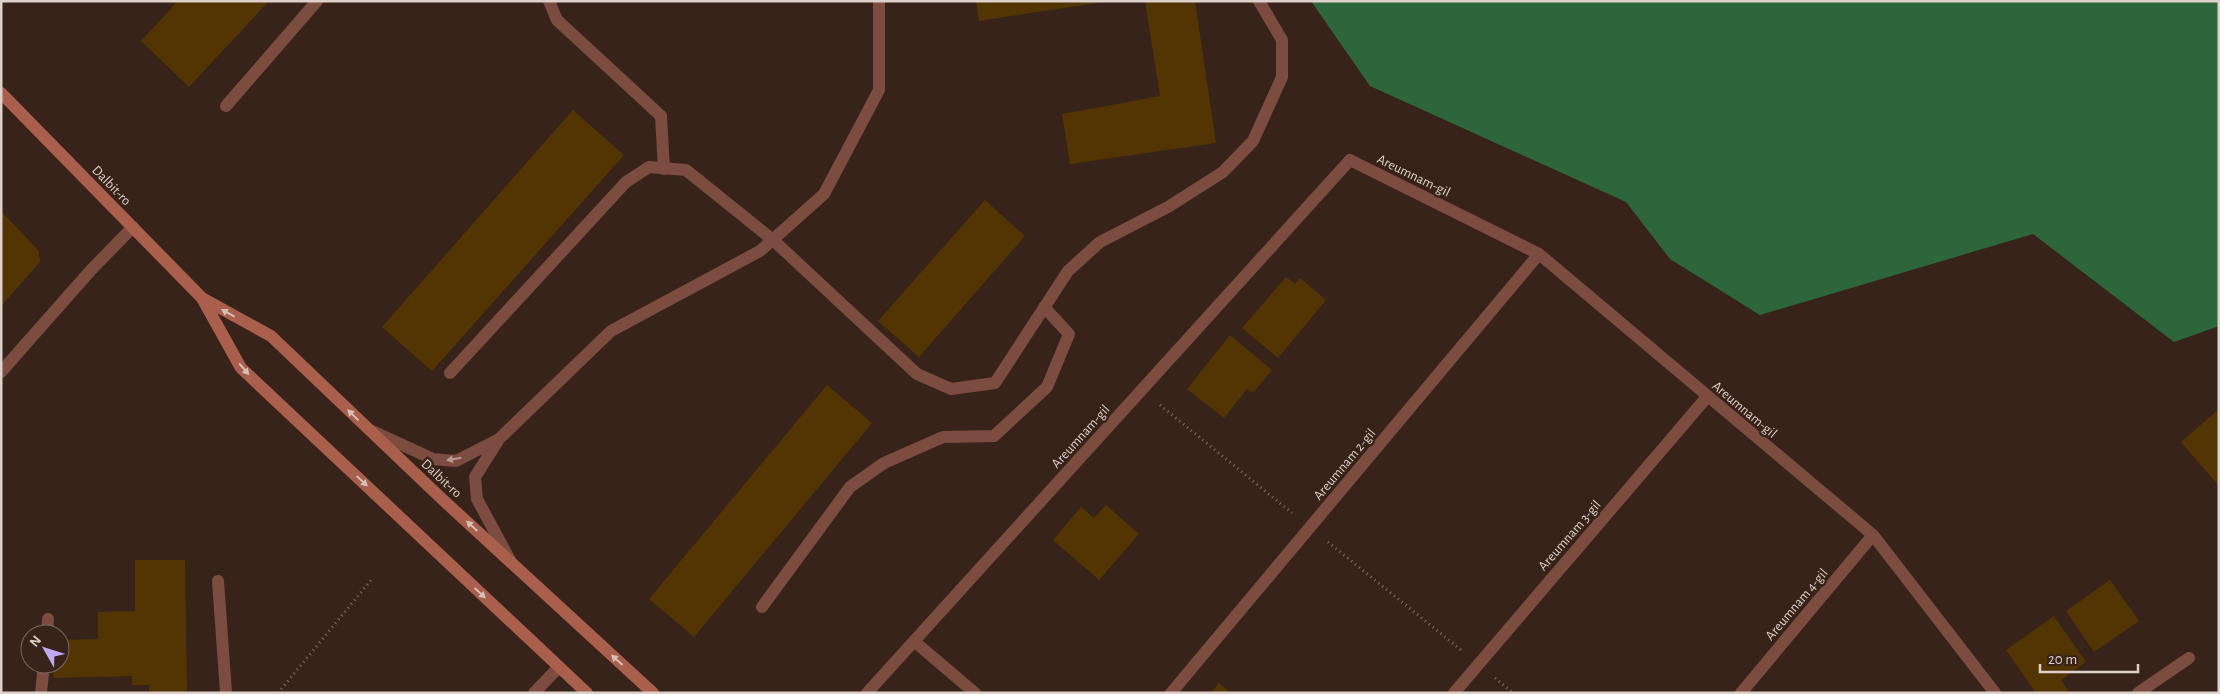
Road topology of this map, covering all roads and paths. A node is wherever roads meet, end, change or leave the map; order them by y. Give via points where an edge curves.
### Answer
1 (317, 1) edge
2 (549, 1) edge
3 (880, 1) edge
4 (1259, 1) edge
5 (1, 93) edge
6 (226, 106) dead end
7 (664, 168) junction
8 (133, 227) junction
9 (773, 240) junction
10 (1539, 254) junction
11 (202, 298) junction
12 (1044, 307) junction
13 (1, 372) edge
14 (450, 373) dead end
15 (1707, 397) junction
16 (368, 429) junction
17 (499, 439) junction
18 (1873, 535) junction
19 (513, 565) junction
20 (372, 579) dead end
21 (218, 581) dead end
22 (762, 606) dead end
23 (48, 619) dead end
24 (48, 624) edge
25 (915, 642) junction
26 (2189, 658) dead end
27 (559, 667) junction
28 (43, 674) edge
29 (41, 693) edge
30 (226, 693) edge
31 (278, 693) edge
32 (534, 693) edge
33 (587, 693) edge
34 (653, 693) edge
35 (867, 693) edge
36 (975, 693) edge
37 (1171, 693) edge
38 (1454, 693) edge
39 (1741, 693) edge
40 (1995, 693) edge
41 (2138, 693) edge

1 - 6 street
2 - 7 street via 557,20 661,116
3 - 9 street via 879,90 824,194
4 - 12 street via 1282,40 1282,77 1253,141 1223,172 1168,207 1100,242 1068,272
5 - 8 street, Dalbit-ro
7 - 9 street via 686,170
7 - 14 street via 649,168 626,182
8 - 11 street, Dalbit-ro
8 - 13 street
9 - 12 street via 917,374 951,388 995,383
9 - 17 street via 760,251 611,331
10 - 15 street, Areumnam-gil
10 - 25 street, Areumnam-gil via 1350,160
10 - 37 street, Areumnam 2-gil
16 -> 11 street, Dalbit-ro via 271,336
11 -> 27 street, Dalbit-ro via 241,368
12 - 22 street via 1069,334 1047,387 994,436 943,437 884,463 850,487
15 - 18 street, Areumnam-gil
15 - 38 street, Areumnam 3-gil
17 -> 16 street via 456,461 433,459
19 -> 16 street, Dalbit-ro
17 - 19 street via 475,477 477,499
18 - 39 street, Areumnam 4-gil
18 - 40 street, Areumnam-gil
34 -> 19 street, Dalbit-ro
20 - 31 path
21 - 30 street
23 - 24 street
25 - 35 street, Areumnam-gil
25 - 36 street
26 - 41 street
27 - 32 street
27 - 33 street, Dalbit-ro
28 - 29 street

